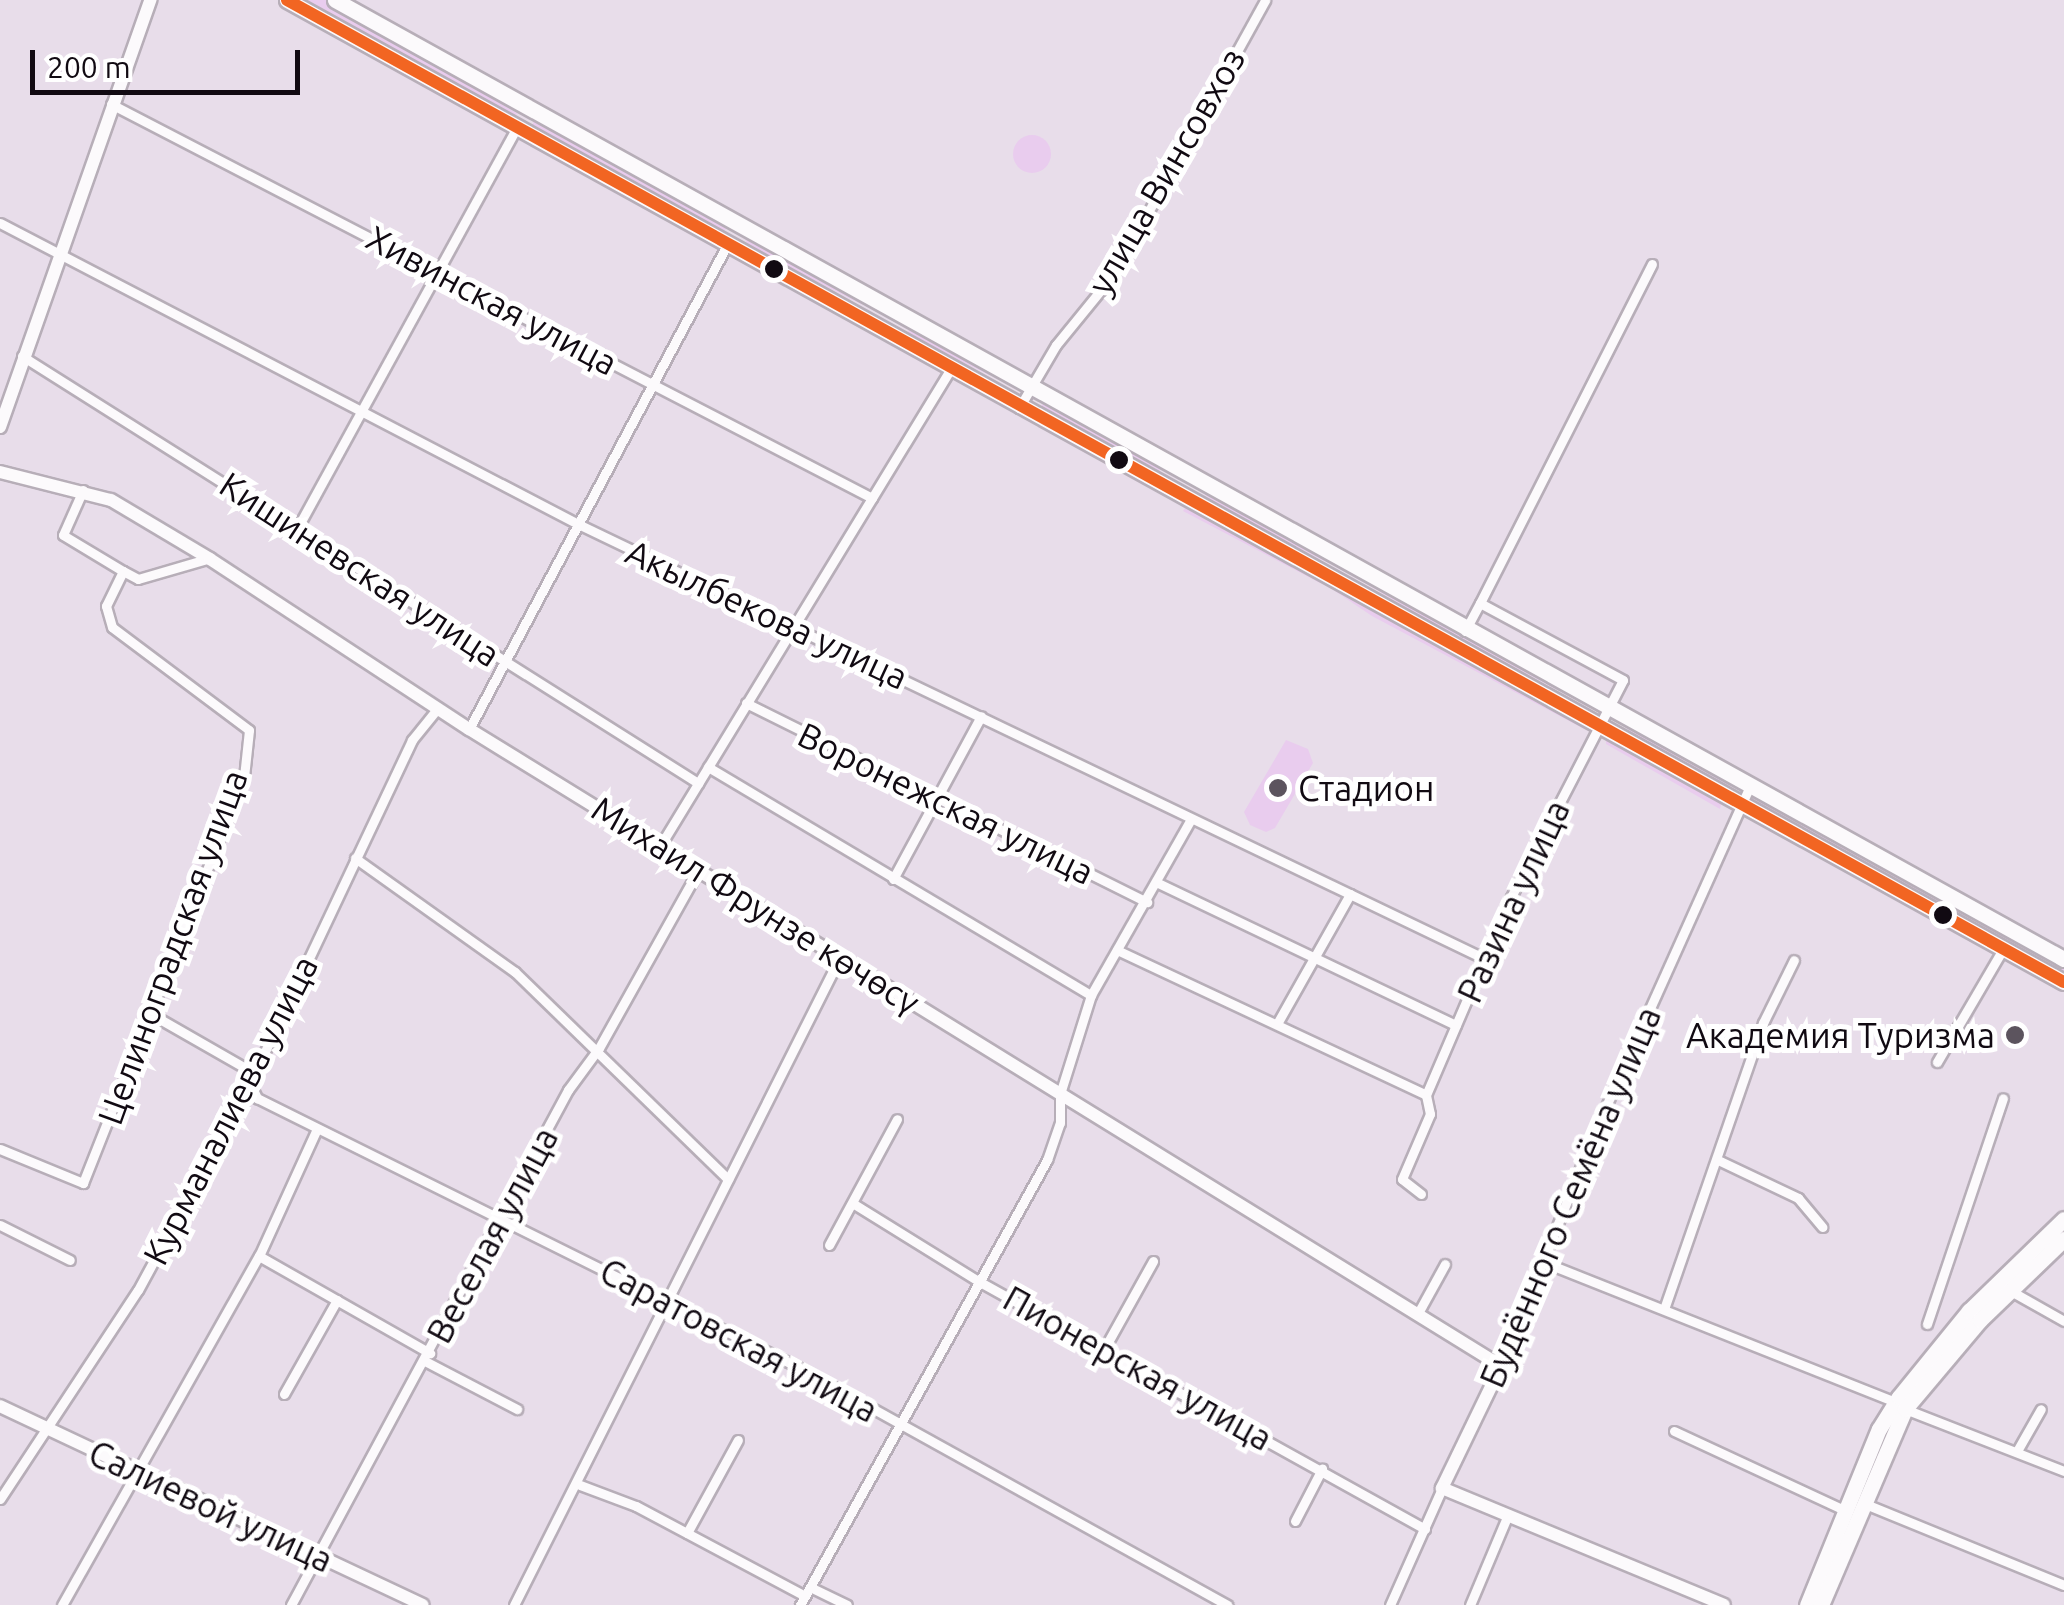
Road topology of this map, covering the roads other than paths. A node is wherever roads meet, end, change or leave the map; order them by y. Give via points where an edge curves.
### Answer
1 (150, 0) edge
2 (288, 0) edge
3 (336, 0) edge
4 (1265, 0) edge
5 (111, 104) junction
6 (528, 108) junction
7 (517, 127) junction
8 (0, 222) edge
9 (737, 224) junction
10 (727, 245) junction
11 (60, 250) junction
12 (1652, 264) dead end
13 (441, 271) junction
14 (869, 299) junction
15 (902, 317) junction
16 (859, 319) junction
17 (891, 337) junction
18 (22, 356) junction
19 (950, 370) junction
20 (652, 384) junction
21 (1030, 388) junction
22 (1018, 409) junction
23 (363, 410) junction
24 (0, 428) edge
25 (0, 472) edge
26 (1184, 474) junction
27 (84, 489) junction
28 (1174, 493) junction
29 (872, 498) junction
30 (576, 523) junction
31 (298, 526) junction
32 (210, 558) junction
33 (123, 571) junction
34 (1480, 602) junction
35 (793, 628) junction
36 (1465, 632) junction
37 (503, 662) junction
38 (746, 703) junction
39 (437, 709) junction
40 (1606, 710) junction
41 (982, 716) junction
42 (1598, 726) junction
43 (469, 729) junction
44 (708, 766) junction
45 (698, 783) junction
46 (1748, 788) junction
47 (936, 801) junction
48 (1740, 804) junction
49 (1191, 819) junction
50 (660, 846) junction
51 (355, 858) junction
52 (698, 870) junction
53 (893, 879) junction
54 (1158, 883) junction
55 (1350, 894) junction
56 (1147, 902) junction
57 (2004, 949) junction
58 (1117, 950) junction
59 (840, 957) junction
60 (1316, 958) junction
61 (1484, 959) junction
62 (1794, 960) dead end
63 (2064, 960) edge
64 (2064, 982) edge
65 (1092, 995) junction
66 (151, 1014) junction
67 (1278, 1022) junction
68 (1456, 1024) junction
69 (599, 1048) junction
70 (1938, 1062) dead end
71 (252, 1078) junction
72 (1060, 1094) junction
73 (1426, 1095) junction
74 (2004, 1098) dead end
75 (897, 1119) dead end
76 (317, 1130) junction
77 (0, 1149) edge
78 (1718, 1160) junction
79 (728, 1179) junction
80 (1421, 1194) dead end
81 (854, 1204) junction
82 (2064, 1219) edge
83 (500, 1220) junction
84 (0, 1225) edge
85 (1822, 1227) dead end
86 (2064, 1239) edge
87 (829, 1246) dead end
88 (259, 1256) junction
89 (70, 1260) dead end
90 (1152, 1262) dead end
91 (1546, 1263) junction
92 (1445, 1264) dead end
93 (980, 1282) junction
94 (2009, 1290) junction
95 (337, 1300) junction
96 (672, 1302) junction
97 (1664, 1309) junction
98 (1417, 1314) junction
99 (2064, 1320) edge
100 (1927, 1324) dead end
101 (1104, 1351) junction
102 (428, 1357) junction
103 (1501, 1366) junction
104 (284, 1394) dead end
105 (0, 1406) edge
106 (1900, 1406) junction
107 (2041, 1408) dead end
108 (517, 1410) dead end
109 (903, 1426) junction
110 (49, 1429) junction
111 (1674, 1431) dead end
112 (738, 1440) dead end
113 (2017, 1452) junction
114 (1322, 1469) junction
115 (2063, 1469) edge
116 (139, 1473) junction
117 (580, 1484) junction
118 (1442, 1488) junction
119 (0, 1499) edge
120 (1862, 1503) junction
121 (1846, 1511) junction
122 (1508, 1517) junction
123 (1294, 1521) dead end
124 (1424, 1529) junction
125 (687, 1533) junction
126 (316, 1556) junction
127 (2064, 1584) edge
128 (805, 1596) edge
129 (62, 1605) edge
130 (291, 1605) edge
131 (423, 1605) edge
132 (514, 1605) edge
133 (846, 1605) edge
134 (1228, 1605) edge
135 (1390, 1605) edge
136 (1470, 1605) edge
137 (1724, 1605) edge
138 (1808, 1605) edge
139 (1821, 1605) edge

1 - 5 main road
2 - 7 main road
3 - 6 main road
4 - 21 street, улица Винсовхоз via 1114,274
5 - 11 main road
5 - 13 street, Хивинская улица
6 - 7 main road
6 - 9 main road
7 - 10 main road
7 - 13 street
8 - 11 street, Акылбекова улица
9 - 10 main road
9 - 14 main road
10 - 16 main road
10 - 20 street
11 - 18 main road
11 - 23 street, Акылбекова улица
12 - 34 street
13 - 20 street, Хивинская улица
13 - 23 street
14 - 15 main road
14 - 16 main road
15 - 17 main road
15 - 21 main road
16 - 17 main road
17 - 19 main road
18 - 24 main road
18 - 31 street, Кишиневская улица
19 - 22 main road
19 - 29 street
20 - 29 street, Хивинская улица
20 - 30 street
21 - 22 street, улица Винсовхоз
21 - 26 main road
22 - 28 main road
23 - 30 street, Акылбекова улица
23 - 31 street
25 - 27 main road, Михаил Фрунзе көчөсү
26 - 28 main road
26 - 36 main road
27 - 32 main road, Михаил Фрунзе көчөсү
27 - 33 street via 63,535
28 - 42 main road
29 - 35 street
30 - 35 street, Акылбекова улица
30 - 37 street
31 - 37 street, Кишиневская улица
32 - 33 street via 138,579
32 - 39 main road, Михаил Фрунзе көчөсү
33 - 66 street, Целиноградская улица via 106,606 112,627 252,735 244,777
34 - 36 street
34 - 40 street via 1623,680
35 - 38 street
35 - 41 street, Акылбекова улица
36 - 40 main road
37 - 43 street
37 - 45 street, Кишиневская улица
38 - 44 street
38 - 47 street, Воронежская улица
39 - 43 main road, Михаил Фрунзе көчөсү
39 - 51 street, Курманалиева улица via 412,740
40 - 42 street, Разина улица
40 - 46 main road
41 - 47 street
41 - 49 street, Акылбекова улица
42 - 48 main road
42 - 61 street, Разина улица
43 - 50 main road, Михаил Фрунзе көчөсү
44 - 45 street
44 - 53 street
45 - 50 street
46 - 48 street, Будённого Семёна улица
46 - 63 main road
47 - 53 street
47 - 56 street, Воронежская улица
48 - 57 main road
48 - 91 street, Будённого Семёна улица via 1598,1124
49 - 54 street
49 - 55 street, Акылбекова улица
50 - 52 main road, Михаил Фрунзе көчөсү
51 - 69 street via 515,972 588,1045
51 - 71 street, Курманалиева улица
52 - 59 main road, Михаил Фрунзе көчөсү
52 - 69 street, Веселая улица
53 - 65 street
54 - 56 street
54 - 60 street
55 - 60 street
55 - 61 street, Акылбекова улица
56 - 58 street
57 - 64 main road
57 - 70 street
58 - 65 street
58 - 67 street
59 - 72 main road, Михаил Фрунзе көчөсү
59 - 79 street
60 - 67 street
60 - 68 street
61 - 68 street, Разина улица
62 - 78 street via 1763,1022
65 - 72 street
66 - 71 street, Саратовская улица
66 - 77 street, Целиноградская улица via 81,1185
67 - 73 street
68 - 73 street, Разина улица
69 - 79 street
69 - 83 street, Веселая улица via 568,1090
71 - 76 street, Саратовская улица via 258,1098
71 - 110 street, Курманалиева улица via 138,1290
72 - 93 street via 1056,1141
72 - 98 main road, Михаил Фрунзе көчөсү
73 - 80 street, Разина улица via 1430,1114 1402,1179
74 - 100 street
75 - 81 street
76 - 83 street, Саратовская улица
76 - 88 street
78 - 85 street via 1798,1198
78 - 97 street
79 - 96 street
81 - 87 street
81 - 93 street, Пионерская улица
82 - 106 main road via 1968,1312
83 - 96 street, Саратовская улица
83 - 102 street, Веселая улица
84 - 89 street
86 - 94 main road
88 - 95 street
88 - 116 street
90 - 101 street
91 - 97 street
91 - 103 street, Будённого Семёна улица
92 - 98 street
93 - 101 street, Пионерская улица
93 - 109 street
94 - 99 street
94 - 106 main road
95 - 102 street
95 - 104 street
96 - 109 street, Саратовская улица
96 - 117 street
97 - 106 street
98 - 103 main road, Михаил Фрунзе көчөсү
101 - 114 street, Пионерская улица
102 - 108 street
102 - 126 street, Веселая улица
103 - 118 main road, Будённого Семёна улица
105 - 110 main road, Салиевой улица
106 - 113 street
106 - 120 main road
106 - 121 main road
107 - 113 street
109 - 128 street
109 - 134 street, Саратовская улица
110 - 116 main road, Салиевой улица
110 - 119 street, Курманалиева улица
111 - 121 street
112 - 125 street
113 - 115 street
114 - 123 street
114 - 124 street, Пионерская улица
116 - 126 main road, Салиевой улица
116 - 129 street
117 - 125 street
117 - 132 street
118 - 122 main road
118 - 124 street, Будённого Семёна улица
120 - 127 street
120 - 139 main road
121 - 138 main road
122 - 136 street
122 - 137 main road
124 - 135 street, Будённого Семёна улица
125 - 128 street
126 - 130 street, Веселая улица
126 - 131 main road, Салиевой улица
128 - 133 street

